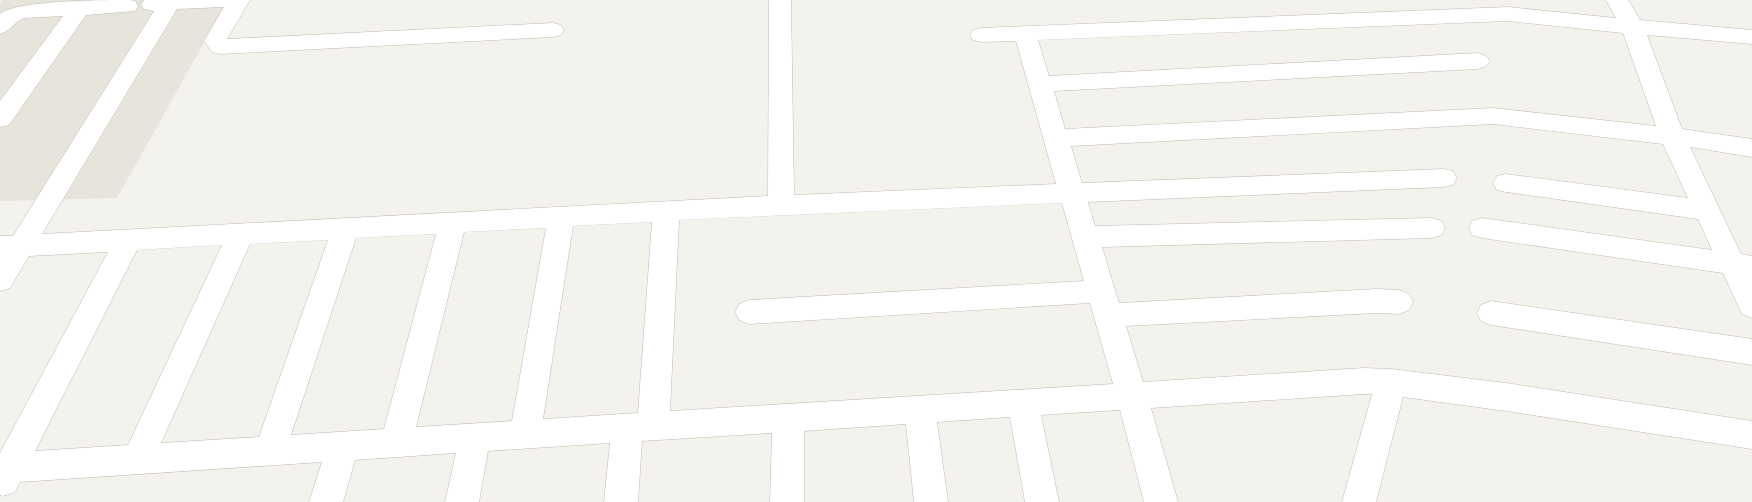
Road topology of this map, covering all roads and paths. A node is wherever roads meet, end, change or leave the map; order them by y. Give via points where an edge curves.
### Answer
1 (238, 0) edge
2 (780, 0) edge
3 (1617, 0) edge
4 (129, 3) edge
5 (170, 4) junction
6 (1503, 7) edge
7 (80, 8) junction
8 (1632, 26) junction
9 (0, 27) edge
10 (553, 30) dead end
11 (1026, 33) junction
12 (981, 35) dead end
13 (1752, 37) edge
14 (1478, 61) dead end
15 (1040, 84) junction
16 (0, 118) edge
17 (1672, 136) junction
18 (1056, 138) junction
19 (1752, 148) edge
20 (1444, 178) dead end
21 (1506, 183) dead end
22 (1072, 191) junction
23 (780, 204) junction
24 (666, 210) junction
25 (1707, 210) junction
26 (561, 216) junction
27 (453, 222) junction
28 (346, 228) junction
29 (1432, 228) dead end
30 (1482, 228) dead end
31 (241, 234) junction
32 (1084, 238) junction
33 (128, 240) junction
34 (11, 247) edge
35 (1742, 266) edge
36 (0, 280) edge
37 (1399, 302) dead end
38 (1104, 303) junction
39 (1752, 306) edge
40 (749, 312) dead end
41 (1491, 313) dead end
42 (1752, 352) edge
43 (1391, 382) junction
44 (1132, 397) junction
45 (1023, 403) junction
46 (920, 410) junction
47 (788, 418) junction
48 (640, 428) junction
49 (1752, 434) edge
50 (525, 435) junction
51 (475, 438) junction
52 (396, 443) junction
53 (343, 446) junction
54 (270, 451) junction
55 (138, 459) junction
56 (4, 474) edge
57 (326, 502) edge
58 (462, 502) edge
59 (621, 502) edge
60 (787, 502) edge
61 (931, 502) edge
62 (1042, 502) edge
63 (1160, 502) edge
64 (1359, 502) edge

1 - 5 street
1 - 10 street via 215,41 220,47
2 - 23 street
3 - 8 street
4 - 5 street
4 - 7 street
5 - 34 street
6 - 8 street via 1560,18
6 - 11 street
7 - 9 street via 23,11 13,14
7 - 16 street
8 - 13 street
8 - 17 street
11 - 12 street
11 - 15 street
14 - 15 street
15 - 18 street
17 - 18 street via 1492,116
17 - 19 street
17 - 25 street
18 - 22 street
20 - 22 street
21 - 25 street
22 - 23 street
22 - 32 street
23 - 24 street
24 - 26 street
24 - 48 street
25 - 35 street
26 - 27 street
26 - 50 street
27 - 28 street
27 - 52 street
28 - 31 street
28 - 54 street
29 - 32 street
30 - 35 street
31 - 33 street
31 - 55 street
32 - 38 street
33 - 34 street
33 - 56 street
34 - 36 street
35 - 39 street
37 - 38 street
38 - 40 street
38 - 44 street
41 - 42 street
43 - 44 street via 1364,381
43 - 49 street via 1506,396
43 - 64 street
44 - 45 street
44 - 63 street
45 - 46 street
45 - 62 street
46 - 47 street
46 - 61 street
47 - 48 street
47 - 60 street
48 - 50 street
48 - 59 street
50 - 51 street
51 - 52 street
51 - 58 street
52 - 53 street
53 - 54 street
53 - 57 street
54 - 55 street
55 - 56 street

